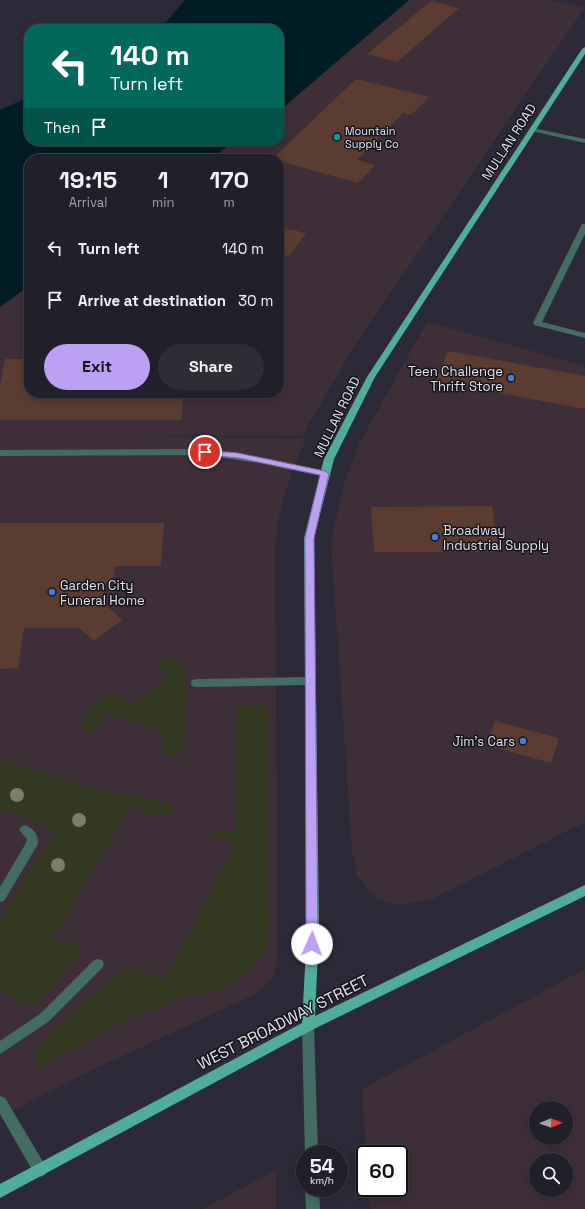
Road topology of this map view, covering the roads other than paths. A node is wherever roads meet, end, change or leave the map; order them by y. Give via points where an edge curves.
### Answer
1 (585, 49) edge
2 (533, 130) junction
3 (585, 141) edge
4 (585, 226) edge
5 (585, 336) edge
6 (0, 453) edge
7 (325, 474) junction
8 (310, 681) junction
9 (196, 683) dead end
10 (25, 830) dead end
11 (585, 890) edge
12 (0, 897) edge
13 (98, 964) dead end
14 (308, 1026) junction
15 (0, 1048) edge
16 (0, 1102) edge
17 (311, 1145) edge
18 (40, 1170) junction
19 (0, 1191) edge
20 (312, 1197) edge
21 (313, 1209) edge

1 - 2 main road, MULLAN ROAD
2 - 3 street
2 - 7 main road, MULLAN ROAD via 371,377 328,459
4 - 5 street via 537,323
6 - 7 street via 205,452 238,455
7 - 8 main road, MULLAN ROAD via 309,538
8 - 9 street
8 - 14 main road, MULLAN ROAD via 313,930
10 - 12 street via 33,838 32,844
11 - 14 main road, WEST BROADWAY STREET
13 - 15 street via 44,1018
14 - 17 street
14 - 18 main road, WEST BROADWAY STREET
16 - 18 street
18 - 19 main road, WEST BROADWAY STREET
20 - 21 street

